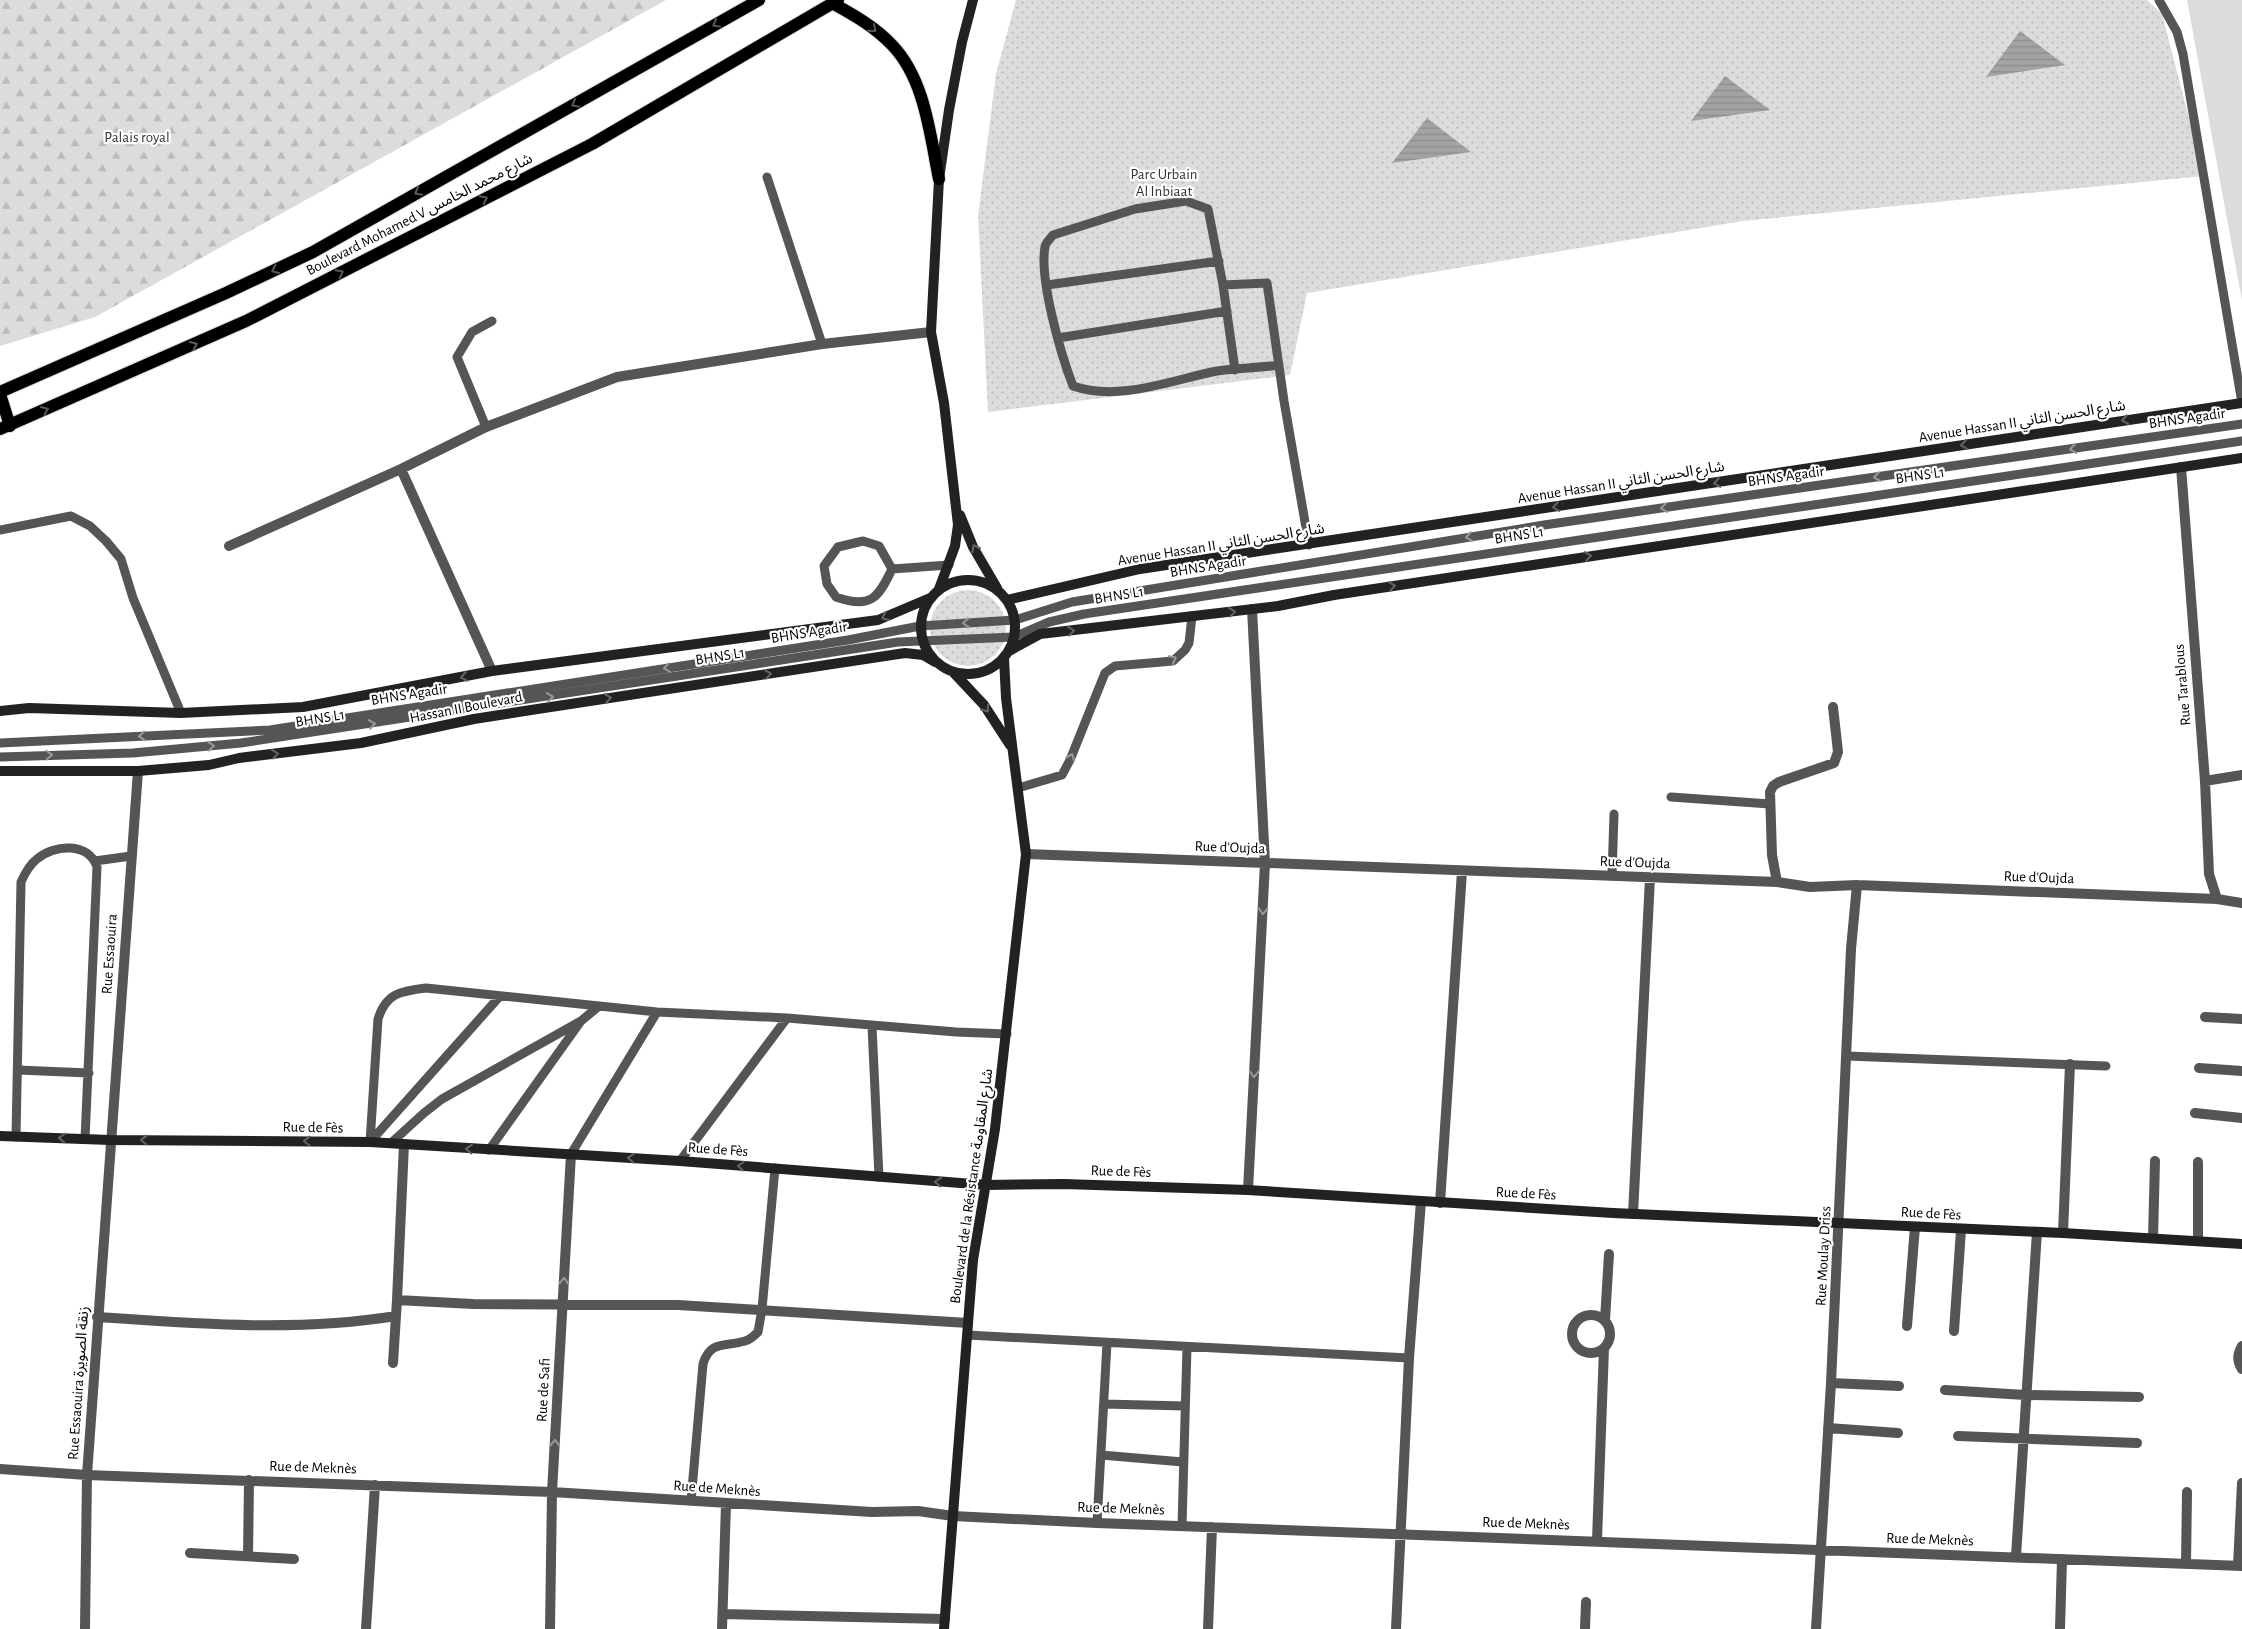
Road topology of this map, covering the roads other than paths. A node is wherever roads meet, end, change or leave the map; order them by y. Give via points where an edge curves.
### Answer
1 (759, 0) edge
2 (973, 0) edge
3 (2159, 0) edge
4 (835, 2) edge
5 (767, 178) dead end
6 (939, 179) junction
7 (1219, 261) junction
8 (1047, 284) junction
9 (1224, 285) junction
10 (1227, 311) junction
11 (492, 321) dead end
12 (931, 332) junction
13 (1058, 338) junction
14 (822, 344) junction
15 (1279, 365) junction
16 (1235, 370) junction
17 (0, 393) edge
18 (2242, 403) edge
19 (2242, 424) edge
20 (5, 427) edge
21 (486, 427) junction
22 (2242, 441) edge
23 (2242, 458) edge
24 (2181, 467) junction
25 (401, 469) junction
26 (956, 504) junction
27 (0, 530) edge
28 (1309, 545) junction
29 (230, 546) dead end
30 (949, 565) junction
31 (892, 569) junction
32 (939, 589) junction
33 (998, 590) junction
34 (930, 598) junction
35 (1007, 600) junction
36 (1252, 609) junction
37 (1192, 616) junction
38 (1015, 620) junction
39 (920, 626) junction
40 (1014, 638) junction
41 (922, 642) junction
42 (1006, 655) junction
43 (935, 662) junction
44 (492, 671) junction
45 (954, 673) junction
46 (1833, 707) dead end
47 (0, 711) edge
48 (181, 713) junction
49 (0, 743) edge
50 (1012, 748) junction
51 (0, 757) edge
52 (0, 771) edge
53 (138, 771) junction
54 (2242, 775) edge
55 (2205, 781) junction
56 (1018, 788) junction
57 (1671, 797) dead end
58 (1770, 804) junction
59 (1614, 814) dead end
60 (1026, 854) junction
61 (132, 856) junction
62 (95, 861) junction
63 (1265, 863) junction
64 (1462, 871) junction
65 (1612, 876) junction
66 (1650, 878) junction
67 (1777, 882) junction
68 (1857, 885) junction
69 (2216, 899) junction
70 (2242, 903) edge
71 (500, 996) junction
72 (599, 1006) junction
73 (657, 1012) junction
74 (2205, 1017) dead end
75 (787, 1018) junction
76 (2242, 1019) edge
77 (581, 1021) junction
78 (872, 1026) junction
79 (1007, 1034) junction
80 (1847, 1056) junction
81 (2070, 1064) junction
82 (2106, 1066) dead end
83 (2199, 1068) dead end
84 (18, 1070) junction
85 (2242, 1071) edge
86 (89, 1073) junction
87 (2195, 1113) dead end
88 (2242, 1118) edge
89 (0, 1136) edge
90 (16, 1137) junction
91 (85, 1139) junction
92 (110, 1140) junction
93 (370, 1142) junction
94 (391, 1144) junction
95 (404, 1144) junction
96 (489, 1150) junction
97 (571, 1154) junction
98 (680, 1161) junction
99 (2155, 1161) dead end
100 (2198, 1162) dead end
101 (775, 1168) junction
102 (879, 1176) junction
103 (986, 1185) junction
104 (1248, 1190) junction
105 (1421, 1201) junction
106 (1440, 1203) junction
107 (1633, 1214) junction
108 (1839, 1224) junction
109 (1915, 1227) junction
110 (1961, 1230) junction
111 (2037, 1232) junction
112 (2064, 1233) junction
113 (2153, 1238) junction
114 (2198, 1241) junction
115 (2242, 1244) edge
116 (1609, 1254) dead end
117 (397, 1300) junction
118 (563, 1304) junction
119 (762, 1309) junction
120 (396, 1316) junction
121 (97, 1317) junction
122 (1605, 1320) junction
123 (968, 1323) junction
124 (1907, 1326) dead end
125 (1954, 1331) dead end
126 (967, 1335) junction
127 (1107, 1343) junction
128 (2242, 1346) edge
129 (1188, 1348) junction
130 (1604, 1348) junction
131 (1409, 1358) junction
132 (393, 1363) dead end
133 (2242, 1369) edge
134 (1831, 1384) junction
135 (1899, 1386) dead end
136 (1945, 1390) dead end
137 (2025, 1395) junction
138 (2139, 1397) dead end
139 (1104, 1404) junction
140 (1185, 1406) junction
141 (1828, 1428) junction
142 (1898, 1432) dead end
143 (1958, 1436) dead end
144 (2023, 1439) junction
145 (2137, 1443) dead end
146 (1101, 1455) junction
147 (1183, 1462) junction
148 (0, 1469) edge
149 (87, 1475) junction
150 (250, 1480) junction
151 (2242, 1483) edge
152 (375, 1485) junction
153 (552, 1492) junction
154 (2187, 1492) dead end
155 (691, 1501) junction
156 (726, 1504) junction
157 (953, 1516) junction
158 (1097, 1523) junction
159 (1182, 1526) junction
160 (1212, 1527) junction
161 (1400, 1533) junction
162 (1597, 1540) junction
163 (1821, 1550) junction
164 (190, 1553) dead end
165 (248, 1556) junction
166 (2016, 1556) junction
167 (294, 1559) dead end
168 (2062, 1559) junction
169 (2186, 1564) junction
170 (2240, 1566) edge
171 (1586, 1602) dead end
172 (723, 1614) junction
173 (944, 1624) edge
174 (85, 1629) edge
175 (366, 1629) edge
176 (550, 1629) edge
177 (722, 1629) edge
178 (1208, 1629) edge
179 (1396, 1629) edge
180 (1585, 1629) edge
181 (1816, 1629) edge
182 (2060, 1629) edge

1 -> 17 main road, Boulevard Mohamed V شارع محمد الخامس via 313,252
2 - 6 street via 949,110
3 - 18 lane via 2178,32 2184,54
4 -> 6 main road via 893,46 914,77
20 -> 4 main road, Boulevard Mohamed V شارع محمد الخامس via 246,321 592,144
5 - 14 lane
6 - 12 street
7 - 8 lane
7 - 8 lane via 1208,209 1186,201 1135,208 1054,235 1045,245
7 - 9 lane
8 - 13 lane
9 - 10 lane
9 - 15 lane via 1267,283
10 - 13 lane
10 - 16 lane
11 - 21 lane via 472,332 457,357
12 - 14 street
12 - 26 street via 944,403
13 - 16 lane via 1073,386 1089,392 1134,389
14 - 21 street via 617,377
15 - 16 lane
15 - 28 lane
17 - 20 main road
18 -> 28 street, Avenue Hassan II شارع الحسن الثاني
19 -> 38 lane, BHNS Agadir via 1534,526 1072,602
21 - 25 street
22 - 40 lane, BHNS L1 via 1103,611 1049,622
23 - 24 street
36 -> 24 street
24 - 55 street, Rue Tarablous
25 - 29 street
25 - 44 street
26 - 30 street via 956,543
33 -> 26 street via 974,547
27 - 48 lane via 71,516 90,526 106,542 121,559 133,598
28 - 35 street, Avenue Hassan II شارع الحسن الثاني via 1140,569
30 - 31 lane
30 - 32 street
31 - 31 lane via 879,546 863,541 838,547 824,566 827,584 836,597 860,603 874,599 882,591
32 - 33 street via 950,583 976,580
32 - 34 street
33 - 35 street
34 - 39 street
34 -> 44 street, Hassan II Boulevard via 878,620
35 - 38 street
37 -> 36 street
36 - 63 street
42 -> 37 street via 1040,634
56 -> 37 lane via 1062,775 1106,673 1115,666 1126,664 1173,661 1188,643
38 -> 39 lane, BHNS Agadir
38 - 40 street
39 - 41 street
39 -> 49 lane, BHNS Agadir via 270,730
40 - 41 lane, BHNS L1
40 - 42 street
41 - 43 street
51 -> 41 lane, BHNS L1 via 133,753 241,744 898,642
42 - 45 street via 984,672 970,675
42 - 50 street, Boulevard de la Résistance شارع المقاومة
43 - 45 street, Hassan II Boulevard
53 -> 43 street, Hassan II Boulevard via 209,765 239,758 361,743 522,711 905,653 923,655
44 -> 48 street, Hassan II Boulevard via 303,707
45 -> 50 street, Boulevard de la Résistance شارع المقاومة via 984,705
46 - 58 street via 1837,758 1834,763 1779,782 1770,792
47 - 48 street, Hassan II Boulevard via 29,708
50 - 56 street, Boulevard de la Résistance شارع المقاومة
52 - 53 street, Hassan II Boulevard
53 - 61 street, Rue Essaouira
54 - 55 street
55 - 69 street, Rue Tarablous via 2209,874
56 - 60 street, Boulevard de la Résistance شارع المقاومة
57 - 58 lane
58 - 67 street via 1772,855
59 - 65 lane
60 - 63 street, Rue d'Oujda
60 - 79 street, Boulevard de la Résistance شارع المقاومة
61 - 62 lane
61 - 92 street, Rue Essaouira
62 - 84 lane via 80,849 48,852 30,865 21,882
62 - 86 lane
63 - 64 street, Rue d'Oujda
63 -> 104 street
64 - 65 street, Rue d'Oujda
64 - 106 street
65 - 66 street, Rue d'Oujda
66 - 67 street, Rue d'Oujda
66 - 107 street
67 - 68 street, Rue d'Oujda via 1810,887
68 - 69 street, Rue d'Oujda
68 - 80 street, Rue Moulay Driss
69 - 70 street, Rue d'Oujda
71 - 72 lane
71 - 93 lane
71 - 93 lane via 426,988 408,990 393,996 383,1005 378,1019
72 - 73 lane
72 - 77 lane
73 - 75 lane
73 - 97 lane
74 - 76 street
75 - 78 lane
75 - 98 lane
77 - 94 lane via 442,1098
77 - 96 lane
78 - 79 lane
78 - 102 lane
79 - 103 street, Boulevard de la Résistance شارع المقاومة
80 - 81 lane
80 - 108 street, Rue Moulay Driss
81 - 82 lane
81 - 112 street
83 - 85 street
84 - 86 lane
84 - 90 lane
86 - 91 lane
87 - 88 street
89 - 90 street, Rue de Fès
91 -> 90 street, Rue de Fès
91 - 92 street, Rue de Fès
93 -> 92 street, Rue de Fès
92 - 121 street, Rue Essaouira زنقة الصويرة
93 - 94 street, Rue de Fès
94 - 95 street, Rue de Fès
96 -> 95 street, Rue de Fès
95 - 117 street
96 - 97 street, Rue de Fès
98 -> 97 street, Rue de Fès
118 -> 97 street, Rue de Safi
101 -> 98 street, Rue de Fès
99 - 113 street
100 - 114 street
101 - 102 street, Rue de Fès
101 - 119 lane
103 -> 102 street, Rue de Fès
103 - 104 street, Rue de Fès
103 - 123 street, Boulevard de la Résistance شارع المقاومة via 973,1260
104 - 105 street, Rue de Fès
105 - 106 street, Rue de Fès
105 - 131 street
106 - 107 street, Rue de Fès
107 - 108 street, Rue de Fès
108 - 109 street, Rue de Fès
108 - 134 street, Rue Moulay Driss
109 - 110 street, Rue de Fès
109 - 124 street
110 - 111 street, Rue de Fès
110 - 125 street
111 - 112 street, Rue de Fès
111 - 137 street
112 - 113 street, Rue de Fès
113 - 114 street, Rue de Fès
114 - 115 street, Rue de Fès
116 - 122 street
117 - 118 street
117 - 120 street
118 - 119 street
153 -> 118 street, Rue de Safi
119 - 123 street
119 - 155 lane via 758,1332 749,1340 712,1347 706,1353
120 - 121 street via 299,1326
120 - 132 street
121 - 149 street, Rue Essaouira زنقة الصويرة
122 - 130 street via 1610,1334
122 - 130 street via 1599,1316 1584,1315 1577,1319 1571,1333 1572,1341 1583,1351 1598,1352
123 - 126 street, Boulevard de la Résistance شارع المقاومة
126 - 127 lane
126 - 157 street, Boulevard de la Résistance شارع المقاومة
127 - 129 lane
127 - 139 lane
128 - 133 street via 2238,1353
129 - 131 lane
129 - 140 lane
130 - 162 street
131 - 161 street
134 - 135 street
134 - 141 street, Rue Moulay Driss
136 - 137 street
137 - 138 street
137 - 144 street
139 - 140 lane
139 - 146 lane
140 - 147 lane
141 - 142 street
141 - 163 street, Rue Moulay Driss
143 - 144 street
144 - 145 street
144 - 166 street
146 - 147 lane
146 - 158 lane
147 - 159 lane
148 - 149 street, Rue de Meknès
149 - 150 street, Rue de Meknès
149 - 174 street, Rue Essaouira زنقة الصويرة
150 - 152 street, Rue de Meknès
150 - 165 street
151 - 170 street
152 - 153 street, Rue de Meknès
152 - 175 street
153 - 155 street, Rue de Meknès
153 - 176 street, Rue de Safi
154 - 169 street
155 - 156 street, Rue de Meknès
156 - 157 street, Rue de Meknès via 872,1512 918,1511
156 - 172 street
157 - 158 street, Rue de Meknès
157 - 173 street, Boulevard de la Résistance شارع المقاومة
158 - 159 street, Rue de Meknès
159 - 160 street, Rue de Meknès
160 - 161 street, Rue de Meknès
160 - 178 street
161 - 162 street, Rue de Meknès
161 - 179 street
162 - 163 street, Rue de Meknès
163 - 166 street, Rue de Meknès
163 - 181 street, Rue Moulay Driss
164 - 165 street
165 - 167 street
166 - 168 street, Rue de Meknès
168 - 169 street, Rue de Meknès
168 - 182 street
169 - 170 street, Rue de Meknès
171 - 180 street
172 - 173 street
172 - 177 street

